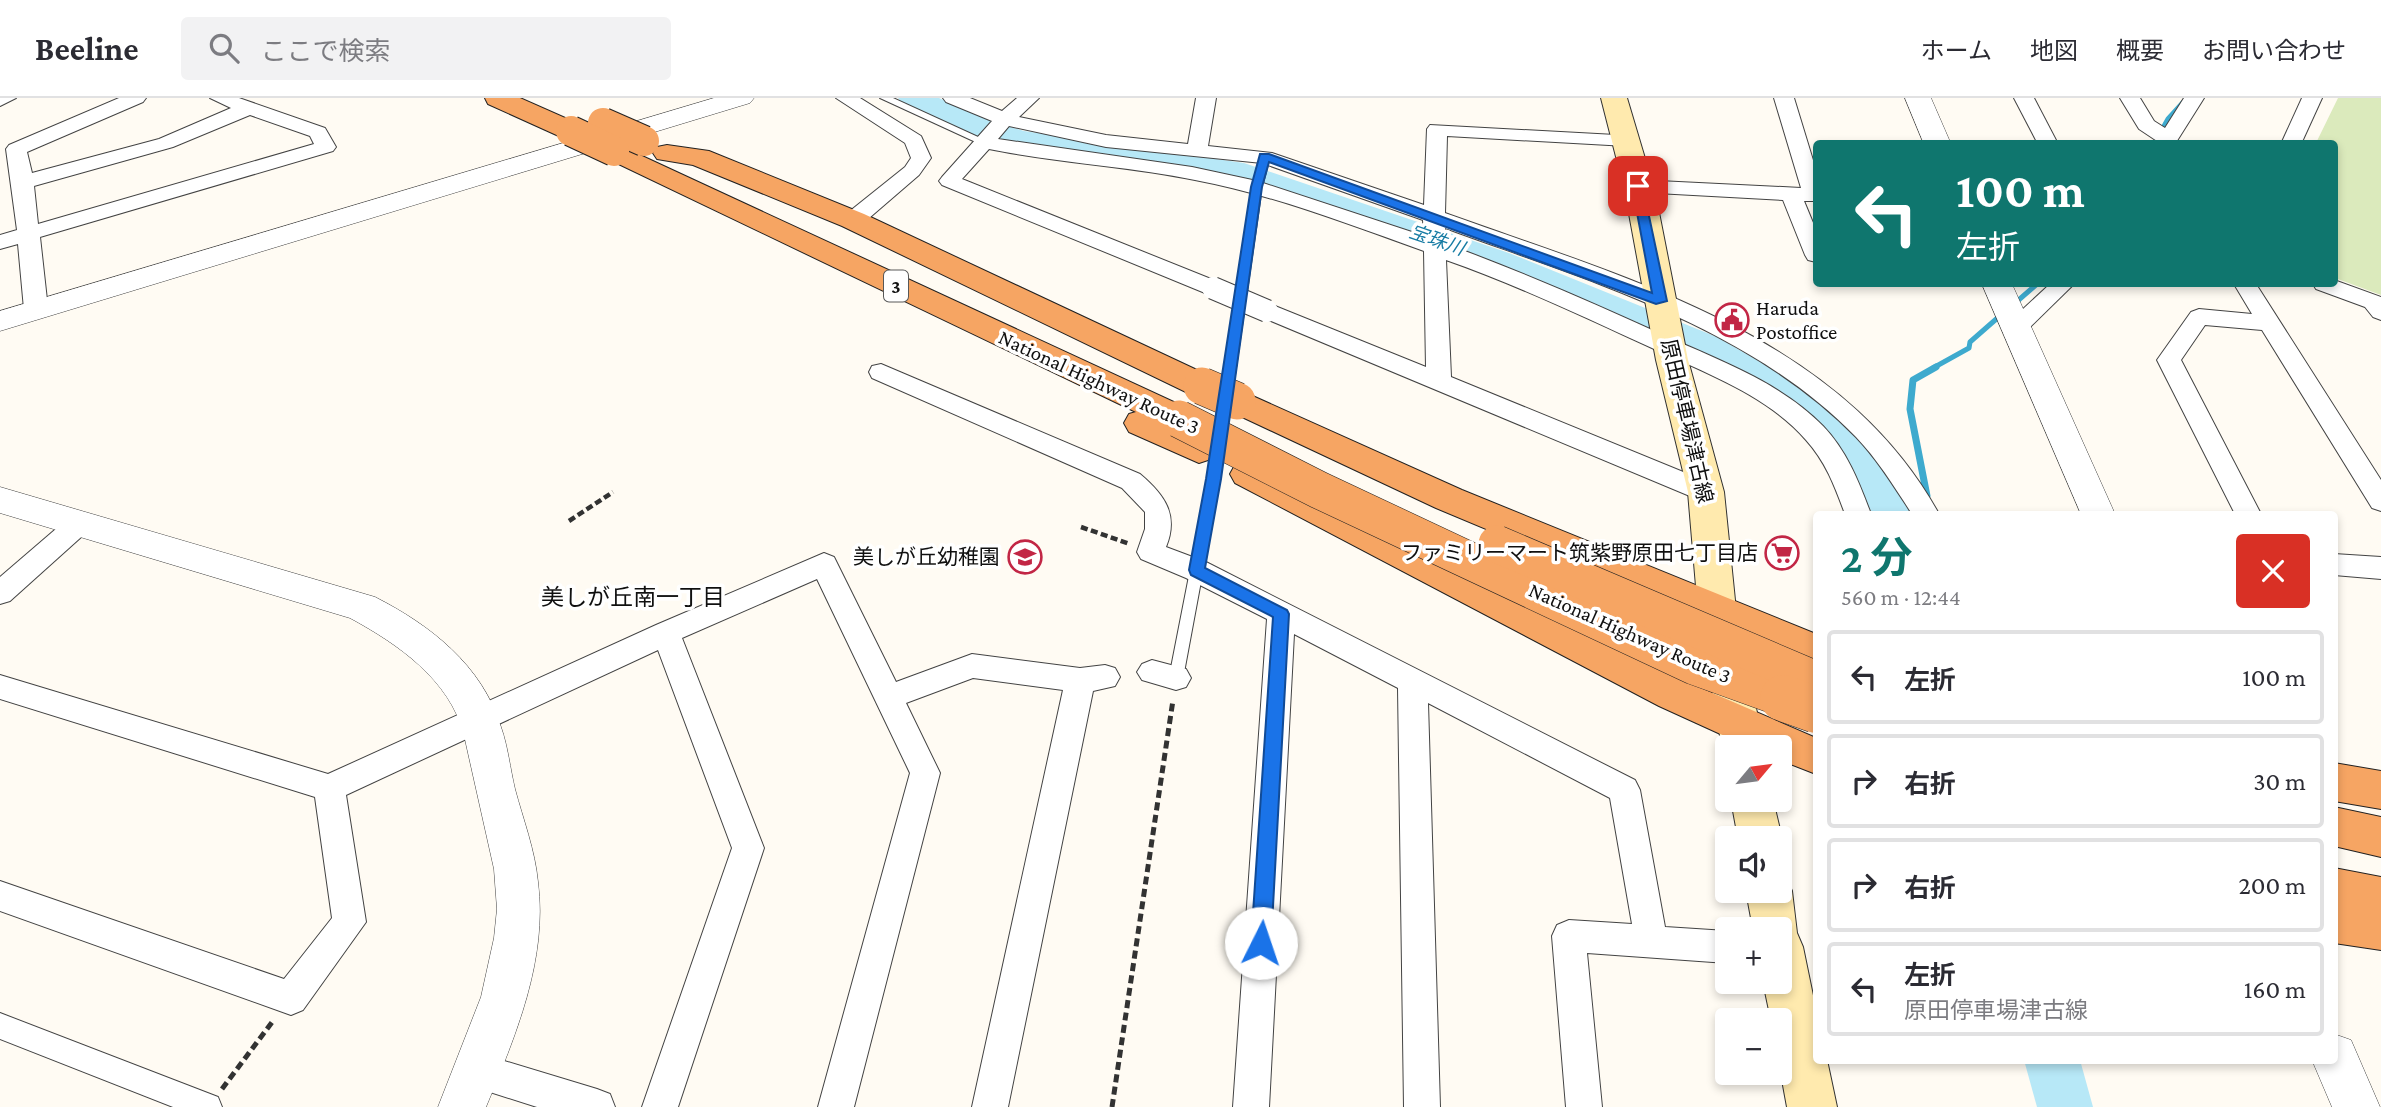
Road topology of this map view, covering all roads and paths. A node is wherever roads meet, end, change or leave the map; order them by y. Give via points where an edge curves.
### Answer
1 (6, 98) edge
2 (135, 98) edge
3 (220, 98) edge
4 (498, 98) edge
5 (554, 98) edge
6 (741, 98) edge
7 (846, 98) edge
8 (885, 98) edge
9 (953, 98) edge
10 (1029, 98) edge
11 (1206, 98) edge
12 (1614, 98) edge
13 (1784, 98) edge
14 (1918, 98) edge
15 (2024, 98) edge
16 (2130, 98) edge
17 (2194, 98) edge
18 (2312, 98) edge
19 (0, 100) edge
20 (249, 108) junction
21 (1006, 118) junction
22 (609, 137) junction
23 (1627, 140) junction
24 (1936, 140) edge
25 (2046, 140) edge
26 (2165, 140) edge
27 (2167, 140) edge
28 (2293, 140) edge
29 (984, 142) junction
30 (656, 147) junction
31 (1197, 152) junction
32 (1265, 157) junction
33 (23, 182) junction
34 (1638, 186) junction
35 (1256, 187) junction
36 (687, 188) junction
37 (1813, 189) edge
38 (1791, 194) junction
39 (1813, 195) edge
40 (1434, 216) junction
41 (853, 219) junction
42 (1810, 225) edge
43 (27, 234) junction
44 (0, 242) edge
45 (1435, 250) junction
46 (1998, 287) edge
47 (2060, 287) edge
48 (2247, 287) edge
49 (2332, 287) edge
50 (1660, 301) junction
51 (36, 309) junction
52 (2381, 312) edge
53 (0, 321) edge
54 (2271, 323) junction
55 (2016, 328) junction
56 (1670, 348) junction
57 (881, 372) dead end
58 (1439, 384) junction
59 (1190, 401) junction
60 (613, 492) dead end
61 (1706, 492) junction
62 (0, 500) edge
63 (2381, 501) edge
64 (1857, 511) edge
65 (1924, 511) edge
66 (2097, 511) edge
67 (2246, 511) edge
68 (569, 521) dead end
69 (80, 523) junction
70 (1081, 527) dead end
71 (1151, 552) junction
72 (2338, 564) edge
73 (2381, 568) edge
74 (1196, 570) junction
75 (0, 593) edge
76 (1717, 610) junction
77 (1281, 614) junction
78 (666, 633) junction
79 (1164, 675) joint
80 (1813, 678) edge
81 (1813, 680) edge
82 (1413, 681) junction
83 (0, 687) edge
84 (890, 696) junction
85 (479, 719) junction
86 (1739, 735) edge
87 (1741, 735) edge
88 (1792, 750) edge
89 (1813, 755) edge
90 (2338, 783) edge
91 (329, 788) junction
92 (2381, 790) edge
93 (2338, 800) edge
94 (2381, 805) edge
95 (2338, 828) edge
96 (2381, 837) edge
97 (2338, 865) edge
98 (2381, 873) edge
99 (2338, 890) edge
100 (0, 896) edge
101 (2381, 898) edge
102 (2338, 922) edge
103 (2381, 928) edge
104 (1651, 939) junction
105 (1715, 946) edge
106 (1789, 994) edge
107 (291, 998) junction
108 (0, 1026) edge
109 (2337, 1064) edge
110 (478, 1071) junction
111 (212, 1102) edge
112 (462, 1107) edge
113 (597, 1107) edge
114 (660, 1107) edge
115 (836, 1107) edge
116 (990, 1107) edge
117 (1112, 1107) edge
118 (1251, 1107) edge
119 (1422, 1107) edge
120 (1584, 1107) edge
121 (1812, 1107) edge
122 (2356, 1107) edge

1 - 19 street
2 - 33 street via 16,149
3 - 20 street
4 - 22 highway, National Highway Route 3 / 3, bridge via 571,131
5 - 22 highway, National Highway Route 3 / 3
6 - 51 street
7 - 41 street via 914,141 921,158 912,171
8 - 29 lane
9 - 21 street
10 - 21 street
11 - 31 street
12 - 23 main road, 原田停車場津古線
13 - 37 street
14 - 24 street
15 - 25 street
16 - 26 street via 2146,125
17 - 27 street
18 - 28 street
20 - 33 street via 166,143
20 - 43 street via 318,132 326,147
21 - 29 street
21 - 31 street via 1117,142
22 - 30 highway, National Highway Route 3 / 3, bridge
22 - 36 highway, National Highway Route 3 / 3
23 - 34 main road, 原田停車場津古線
23 - 40 street via 1437,129
29 - 35 street
29 - 58 street, bridge via 949,181
30 - 41 highway via 699,157
30 - 59 highway, National Highway Route 3 / 3 via 920,268
31 - 32 street
32 - 35 lane
32 - 40 street
33 - 43 street
34 - 38 street
34 - 50 main road, 原田停車場津古線
35 - 45 street
35 - 74 lane via 1214,479
36 - 59 highway, National Highway Route 3 / 3
36 - 86 highway via 761,240 835,282 1215,458
38 - 39 street
38 - 42 street
40 - 45 street
40 - 50 street
41 - 59 highway
43 - 44 street
43 - 51 street
45 - 56 street via 1522,279
45 - 58 street
46 - 55 street
47 - 55 street
48 - 54 street
49 - 52 street via 2373,302
50 - 56 main road, 原田停車場津古線
50 - 65 street via 1736,337 1836,404 1864,430
51 - 53 street
54 - 63 street
54 - 67 street via 2199,317 2169,360
55 - 66 street
56 - 61 main road, 原田停車場津古線
56 - 64 street via 1780,402 1815,433 1842,470
57 - 71 street via 1132,481 1150,496 1158,511 1160,530
58 - 61 street
59 - 76 highway, bridge via 1237,401 1449,499
59 - 81 highway, National Highway Route 3 / 3, bridge via 1319,490 1694,666
60 - 68 path
61 - 76 main road, 原田停車場津古線
62 - 69 street
69 - 75 street
69 - 85 street via 372,611 428,649 457,682
70 - 71 path
71 - 74 street
72 - 73 street
74 - 77 street
74 - 79 lane
76 - 80 highway
76 - 87 main road, 原田停車場津古線
77 - 82 street
77 - 118 street
78 - 84 street via 824,564
78 - 85 street
78 - 114 street via 748,848
79 - 117 path
82 - 104 street via 1624,790
82 - 119 street
83 - 91 street
84 - 115 street via 925,773
84 - 116 street via 972,666 1093,678
85 - 91 street
85 - 110 street via 517,882 510,967 497,1023
88 - 89 highway
90 - 92 highway
91 - 107 street via 349,922
93 - 94 highway
95 - 96 highway
97 - 98 highway
99 - 101 highway
100 - 107 street
102 - 103 highway
104 - 105 street
104 - 120 street via 1569,936
106 - 121 main road
107 - 111 path
108 - 111 street
109 - 122 street
110 - 112 street
110 - 113 street

